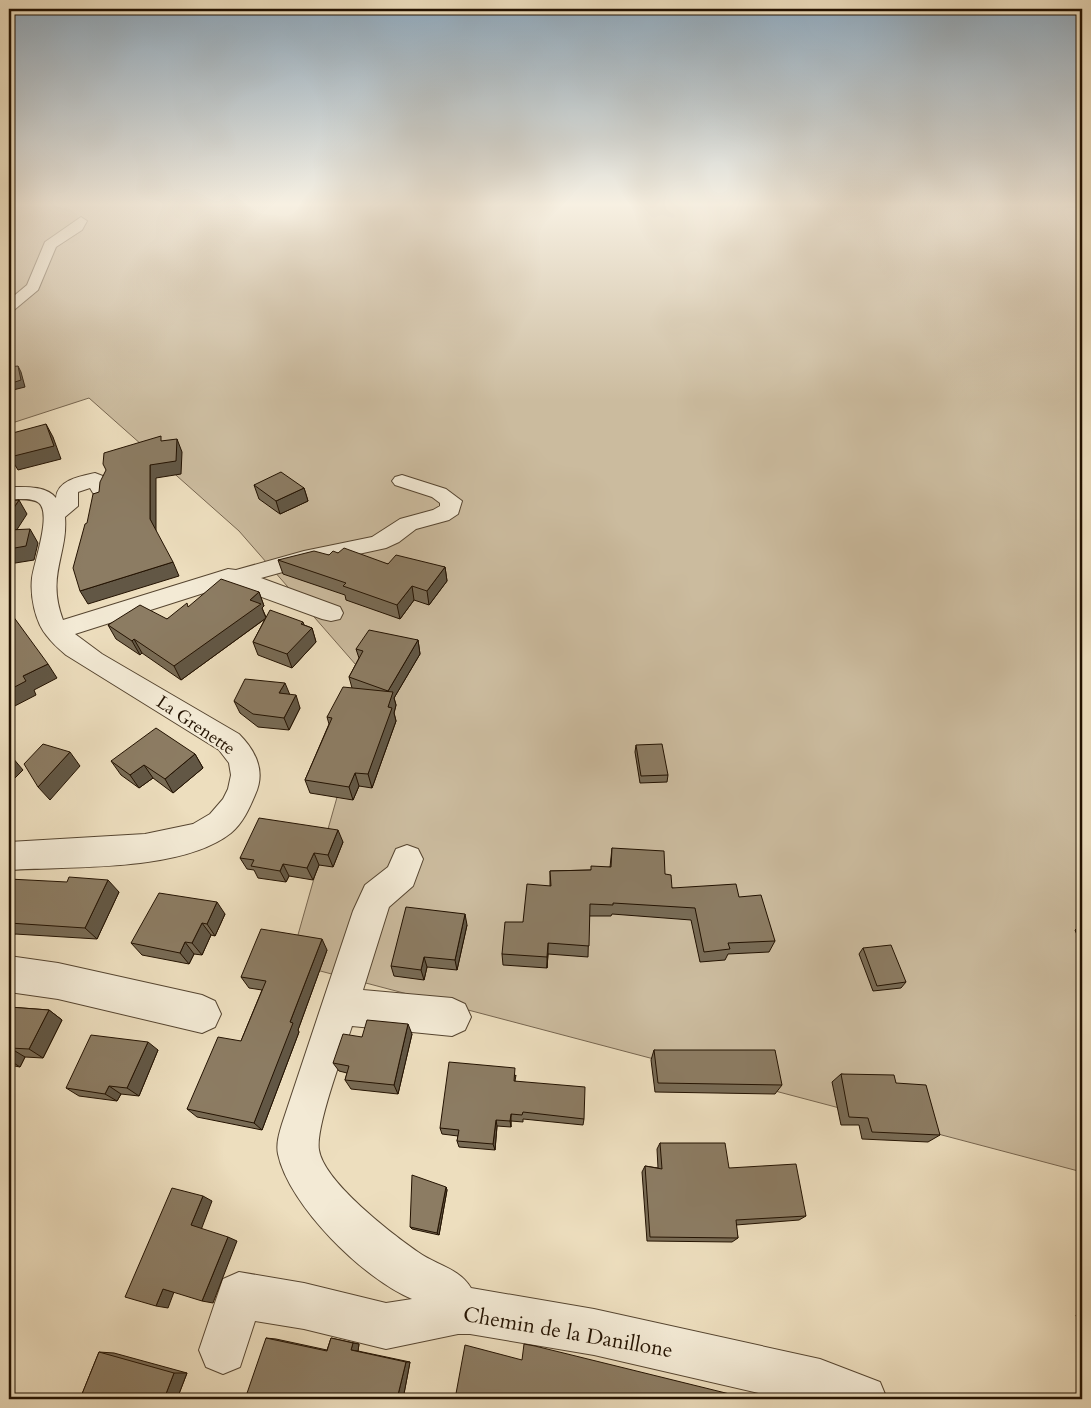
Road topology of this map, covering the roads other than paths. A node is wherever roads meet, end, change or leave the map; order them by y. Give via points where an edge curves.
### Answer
1 (40, 270) edge
2 (9, 307) edge
3 (402, 480) dead end
4 (100, 489) edge
5 (9, 493) edge
6 (55, 514) junction
7 (237, 578) junction
8 (331, 613) dead end
9 (56, 631) junction
10 (9, 856) edge
11 (407, 860) dead end
12 (9, 974) edge
13 (339, 1006) junction
14 (202, 1014) dead end
15 (452, 1017) dead end
16 (458, 1311) junction
17 (223, 1350) dead end
18 (863, 1399) edge

1 - 2 street via 33,287
3 - 7 street via 439,493 451,501 450,509 441,515 408,524 378,543 304,558
4 - 6 street via 101,482 95,479 70,488 67,506
5 - 6 street via 41,497
6 - 9 street, La Grenette via 57,524 44,588 48,612
7 - 8 street
7 - 9 street via 218,579
9 - 10 street, La Grenette via 68,643 229,742 241,753 246,775 237,805 227,818 175,845
11 - 13 street via 400,876 377,896 370,911
12 - 14 street via 109,991 157,1007
13 - 15 street
13 - 16 street via 298,1139 300,1158 337,1216 394,1263 443,1288
16 - 17 street, Chemin de la Danillone via 386,1326 304,1306 239,1295
16 - 18 street, Chemin de la Danillone via 594,1332 820,1382

